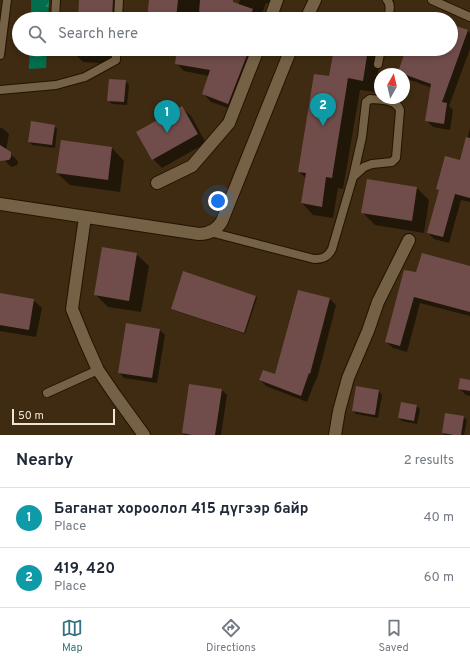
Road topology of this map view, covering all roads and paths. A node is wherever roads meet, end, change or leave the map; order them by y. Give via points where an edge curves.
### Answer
1 (6, 0) edge
2 (56, 0) edge
3 (119, 0) edge
4 (277, 0) edge
5 (315, 0) edge
6 (387, 0) edge
7 (432, 0) edge
8 (55, 12) edge
9 (118, 12) edge
10 (273, 12) edge
11 (309, 12) edge
12 (389, 12) edge
13 (470, 17) edge
14 (0, 55) edge
15 (116, 56) edge
16 (255, 56) edge
17 (288, 56) edge
18 (380, 56) edge
19 (378, 64) dead end
20 (0, 90) edge
21 (353, 177) junction
22 (157, 183) dead end
23 (0, 204) edge
24 (85, 217) junction
25 (210, 232) junction
26 (409, 240) dead end
27 (98, 370) junction
28 (47, 393) dead end
29 (144, 435) edge
30 (335, 435) edge

1 - 14 lane
2 - 8 lane
3 - 9 lane
4 - 10 street
5 - 11 street
6 - 12 lane
7 - 13 lane
15 - 20 lane via 116,60 85,77 56,85
16 - 22 street via 228,123 192,166
17 - 25 street via 222,221
18 - 19 lane
21 - 21 lane via 364,167 392,162 396,158 400,110 395,102 370,99 366,102 362,137
21 - 25 lane via 332,249 324,258 308,258
23 - 24 street
24 - 25 street via 199,234
24 - 27 street via 72,309
26 - 30 street via 378,302 348,378
27 - 28 lane
27 - 29 street

